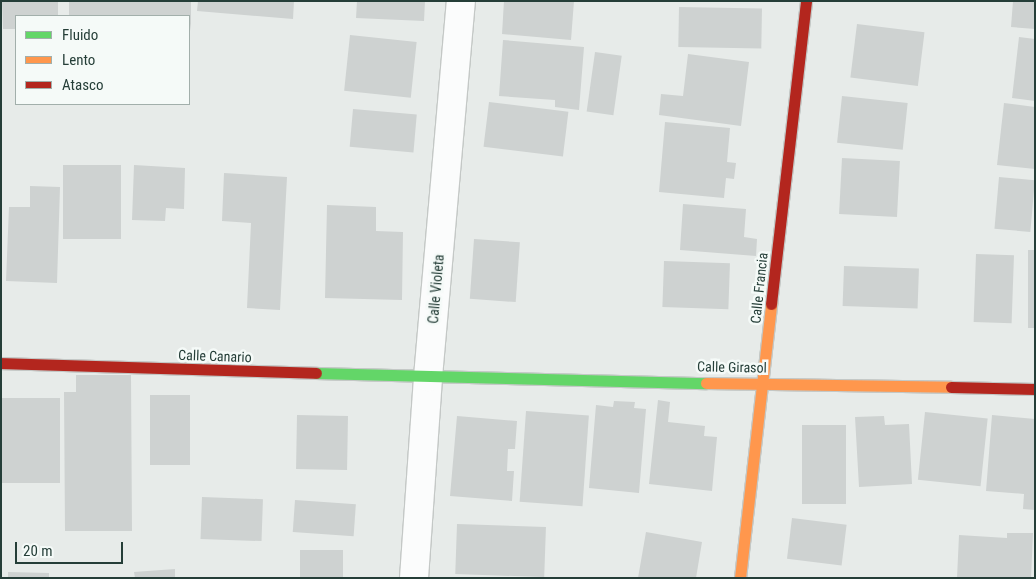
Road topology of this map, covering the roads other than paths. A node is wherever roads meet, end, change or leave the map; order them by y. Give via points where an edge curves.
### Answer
1 (461, 1) edge
2 (806, 1) edge
3 (1, 363) edge
4 (428, 378) junction
5 (764, 382) junction
6 (1035, 389) edge
7 (414, 578) edge
8 (740, 578) edge

1 - 4 street, Calle Violeta
2 - 5 street, Calle Francia
3 - 4 street, Calle Canario
4 - 5 street, Calle Girasol
4 - 7 street, Calle Violeta
5 - 6 street, Calle Girasol
5 - 8 street, Calle Francia

